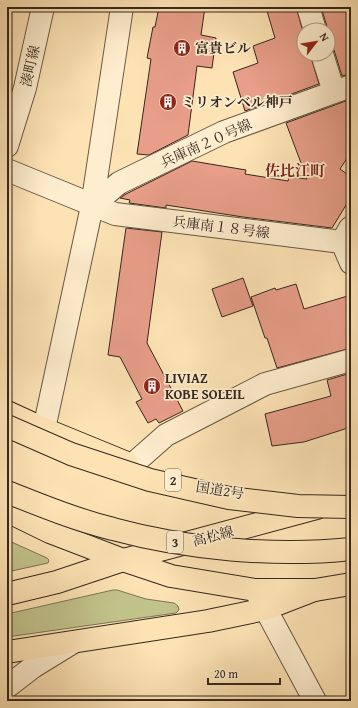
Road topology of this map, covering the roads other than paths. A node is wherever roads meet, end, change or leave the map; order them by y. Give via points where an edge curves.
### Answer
1 (43, 7) edge
2 (122, 7) edge
3 (308, 7) edge
4 (313, 22) edge
5 (327, 62) edge
6 (342, 89) edge
7 (7, 146) edge
8 (7, 170) edge
9 (92, 206) junction
10 (348, 235) edge
11 (351, 263) edge
12 (351, 360) edge
13 (7, 412) edge
14 (7, 426) edge
15 (44, 429) junction
16 (132, 465) junction
17 (7, 492) edge
18 (351, 499) edge
19 (351, 507) edge
20 (7, 511) edge
21 (351, 549) edge
22 (123, 560) junction
23 (351, 584) edge
24 (7, 594) edge
25 (260, 600) junction
26 (72, 643) junction
27 (7, 652) edge
28 (7, 687) edge
29 (315, 701) edge

1 - 7 street, 湊町線 via 26,88
2 - 9 street
3 - 4 street
5 - 6 street
6 - 9 street, 兵庫南２０号線 via 224,132 119,183
8 - 9 street, 兵庫南１８号線
9 - 10 street, 兵庫南１８号線 via 115,214
9 - 15 street
10 - 11 street
12 - 16 street via 265,384 166,435
13 - 15 main road, 国道2号 / 2
14 - 19 main road, bridge via 71,454 150,480 229,498 298,506
15 - 16 main road, 国道2号 / 2
16 - 18 main road, 国道2号 / 2 via 187,485 274,499
17 - 21 main road, 3, bridge via 113,529 167,541 274,551
18 - 22 main road, 高松線
20 - 22 main road via 50,532
22 - 24 main road, 高松線 via 57,582
22 - 25 main road
23 - 25 main road
25 - 26 main road via 208,621
25 - 29 street
26 - 27 main road
26 - 28 street

